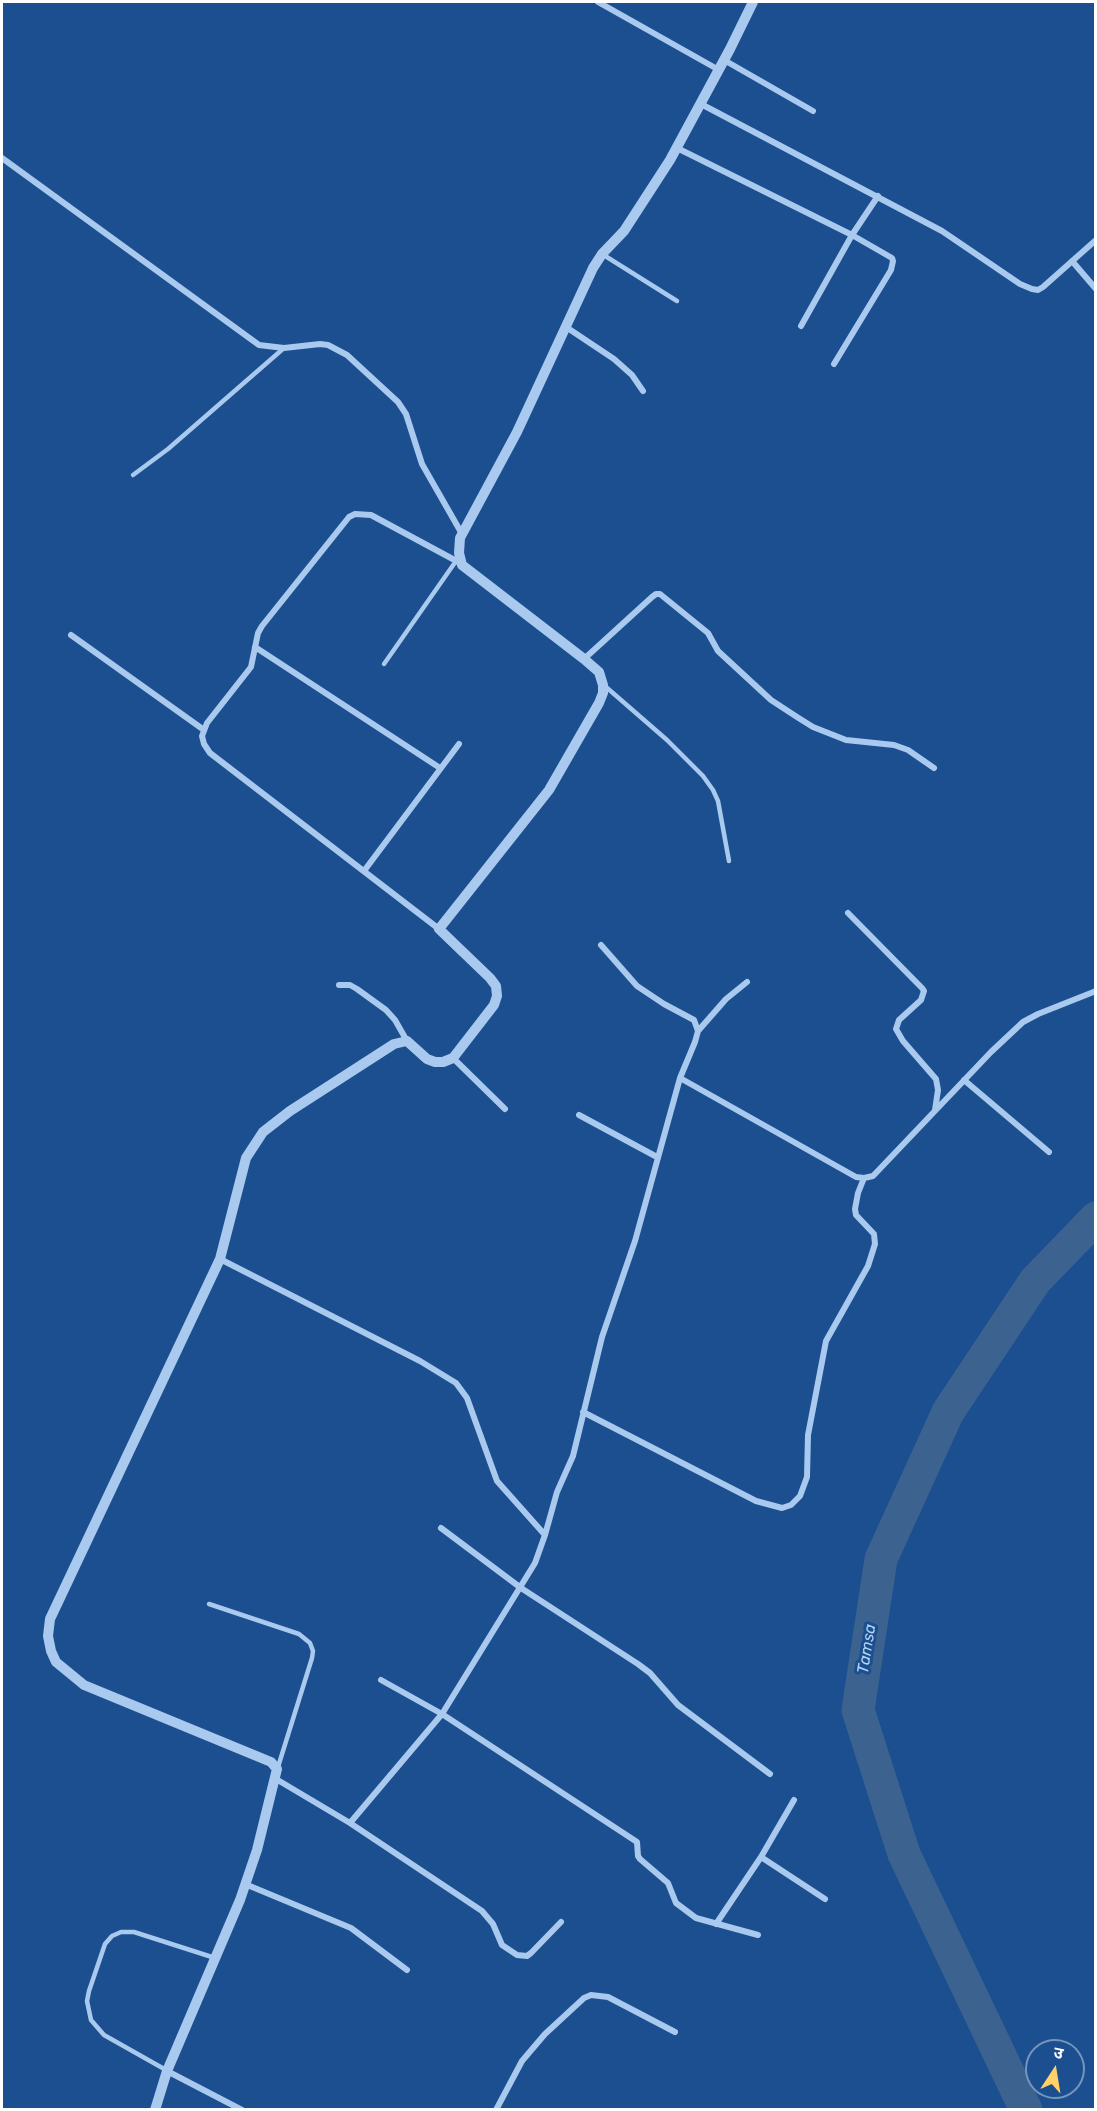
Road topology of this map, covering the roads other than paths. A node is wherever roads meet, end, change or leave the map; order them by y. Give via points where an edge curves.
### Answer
1 (598, 2) edge
2 (753, 2) edge
3 (722, 65) junction
4 (701, 104) junction
5 (813, 111) dead end
6 (677, 148) junction
7 (2, 158) edge
8 (878, 196) junction
9 (852, 235) junction
10 (1095, 240) edge
11 (602, 254) junction
12 (1072, 261) junction
13 (1095, 289) edge
14 (677, 301) dead end
15 (801, 326) dead end
16 (566, 327) junction
17 (284, 348) junction
18 (834, 364) dead end
19 (643, 391) dead end
20 (134, 476) dead end
21 (462, 534) junction
22 (459, 563) junction
23 (71, 635) dead end
24 (255, 647) junction
25 (584, 659) junction
26 (384, 664) dead end
27 (603, 685) junction
28 (204, 730) junction
29 (459, 744) dead end
30 (440, 768) junction
31 (934, 768) dead end
32 (729, 861) dead end
33 (364, 871) junction
34 (848, 913) dead end
35 (439, 929) junction
36 (601, 945) dead end
37 (747, 982) dead end
38 (339, 984) dead end
39 (1095, 991) edge
40 (698, 1031) junction
41 (407, 1041) junction
42 (453, 1058) junction
43 (680, 1078) junction
44 (964, 1080) junction
45 (505, 1109) dead end
46 (935, 1110) junction
47 (579, 1115) dead end
48 (1049, 1152) dead end
49 (657, 1157) junction
50 (864, 1178) junction
51 (220, 1259) junction
52 (583, 1412) junction
53 (441, 1528) dead end
54 (545, 1535) junction
55 (521, 1588) junction
56 (209, 1604) dead end
57 (381, 1680) dead end
58 (442, 1714) junction
59 (277, 1774) junction
60 (770, 1774) dead end
61 (794, 1800) dead end
62 (350, 1823) junction
63 (761, 1857) junction
64 (245, 1884) junction
65 (825, 1899) dead end
66 (561, 1922) dead end
67 (716, 1924) junction
68 (758, 1935) dead end
69 (215, 1958) junction
70 (407, 1970) dead end
71 (675, 2032) dead end
72 (167, 2071) junction
73 (155, 2109) edge
74 (242, 2109) edge
75 (496, 2109) edge

1 - 3 street
2 - 3 street
3 - 4 street
3 - 5 street
4 - 6 street
4 - 8 street
6 - 9 street
6 - 11 street via 624,231
7 - 17 street via 242,334 259,345
8 - 9 street
8 - 12 street via 942,231 1032,290 1043,287
9 - 15 street
9 - 18 street via 893,261
10 - 12 street
11 - 14 lane
11 - 16 street
12 - 13 street
16 - 19 street via 614,359
16 - 21 street via 517,432
17 - 20 lane
17 - 21 street via 320,344 336,349 398,402 406,414 422,464
21 - 22 street
22 - 24 street via 371,515 355,514 342,523 262,626
22 - 25 street
22 - 26 lane
23 - 28 street
24 - 28 street via 247,675
24 - 30 street
25 - 27 street via 599,672
25 - 31 street via 660,594 708,633 724,657 797,717 846,740 908,750
27 - 32 lane via 703,776 718,801
27 - 35 street via 599,703 549,790
28 - 33 street via 204,744 210,753
29 - 30 street
30 - 33 street
33 - 35 street
34 - 46 street via 924,991 896,1029 936,1079
35 - 42 street via 496,986 494,1005
36 - 40 street via 637,986 694,1020
37 - 40 street
38 - 41 street via 351,985 386,1010
39 - 44 street via 1023,1022
40 - 43 street
41 - 42 street via 426,1059 443,1062
41 - 51 street via 384,1049 263,1132 246,1158
42 - 45 street
43 - 49 street
43 - 50 street
44 - 46 street
44 - 48 street
46 - 50 street via 879,1171
47 - 49 street
49 - 52 street
50 - 52 street via 856,1215 874,1234 875,1244 868,1266 826,1341 808,1435 807,1477 800,1496 791,1505 782,1508 756,1502
51 - 54 street via 456,1383 467,1398 497,1481
51 - 59 street via 56,1604 48,1636 56,1662 84,1685 271,1762
52 - 54 street via 573,1456 557,1492
53 - 55 street
54 - 55 street
55 - 58 street
55 - 60 street via 638,1664 678,1705
56 - 59 lane via 299,1634 310,1643 312,1658
57 - 58 street
58 - 62 street
58 - 67 street via 638,1842 638,1856 668,1883 675,1903 696,1918
59 - 62 street
59 - 64 street
61 - 63 street
62 - 66 street via 482,1911 494,1924 502,1945 518,1955 531,1953
63 - 65 street
63 - 67 street
64 - 69 street
64 - 70 street via 351,1928
67 - 68 street
69 - 72 street
69 - 72 lane via 134,1932 121,1932 105,1944 89,1990 91,2020 104,2035
71 - 75 street via 608,1997 584,1998 522,2061
72 - 73 street
72 - 74 street

